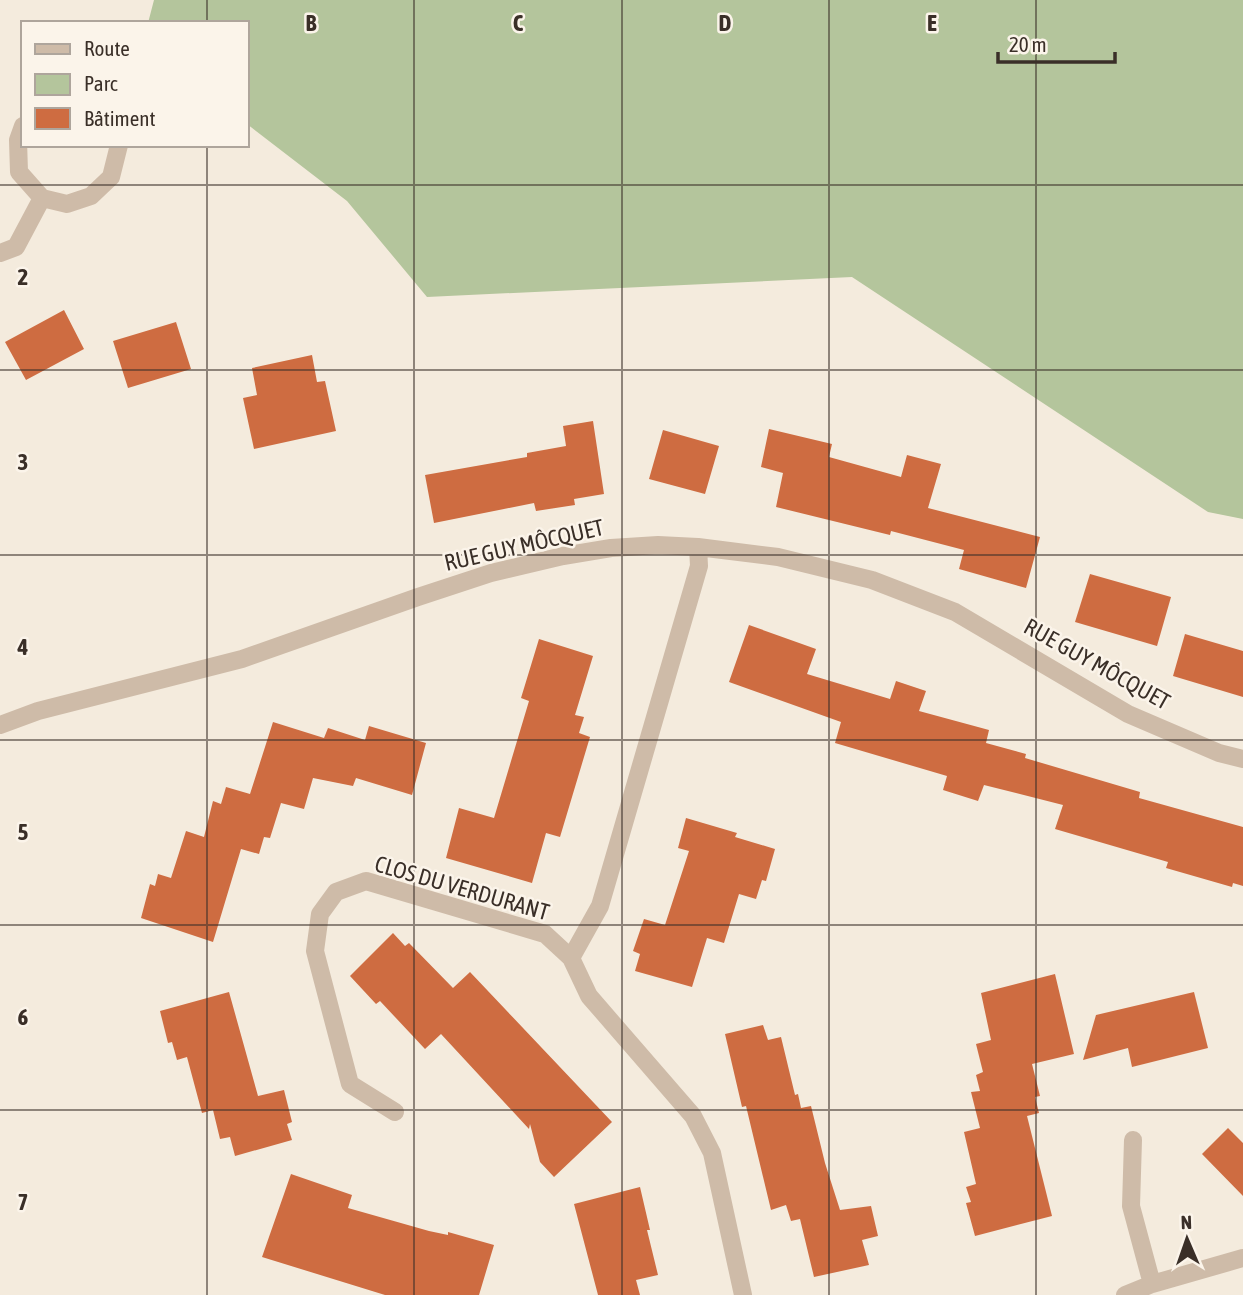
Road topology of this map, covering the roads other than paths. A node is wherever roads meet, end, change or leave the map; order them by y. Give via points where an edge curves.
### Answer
1 (21, 132) edge
2 (118, 147) edge
3 (42, 198) junction
4 (0, 253) edge
5 (698, 547) junction
6 (0, 725) edge
7 (1243, 759) edge
8 (571, 958) junction
9 (395, 1112) dead end
10 (1133, 1140) dead end
11 (1243, 1258) edge
12 (1152, 1284) junction
13 (743, 1295) edge
14 (1125, 1295) edge

1 - 3 street via 19,172
2 - 3 street via 111,177 91,196 67,204
3 - 4 street via 16,247
5 - 6 street, RUE GUY MÔCQUET via 611,548 491,573 242,659 38,711
5 - 7 street, RUE GUY MÔCQUET via 778,557 872,580 955,612 1128,714
5 - 8 street via 699,566 600,906
8 - 9 street, CLOS DU VERDURANT via 545,934 366,881 336,892 320,914 315,951 349,1084
8 - 13 street, CLOS DU VERDURANT via 589,996 693,1116 712,1153
10 - 12 street via 1131,1206
11 - 12 street
12 - 14 street

